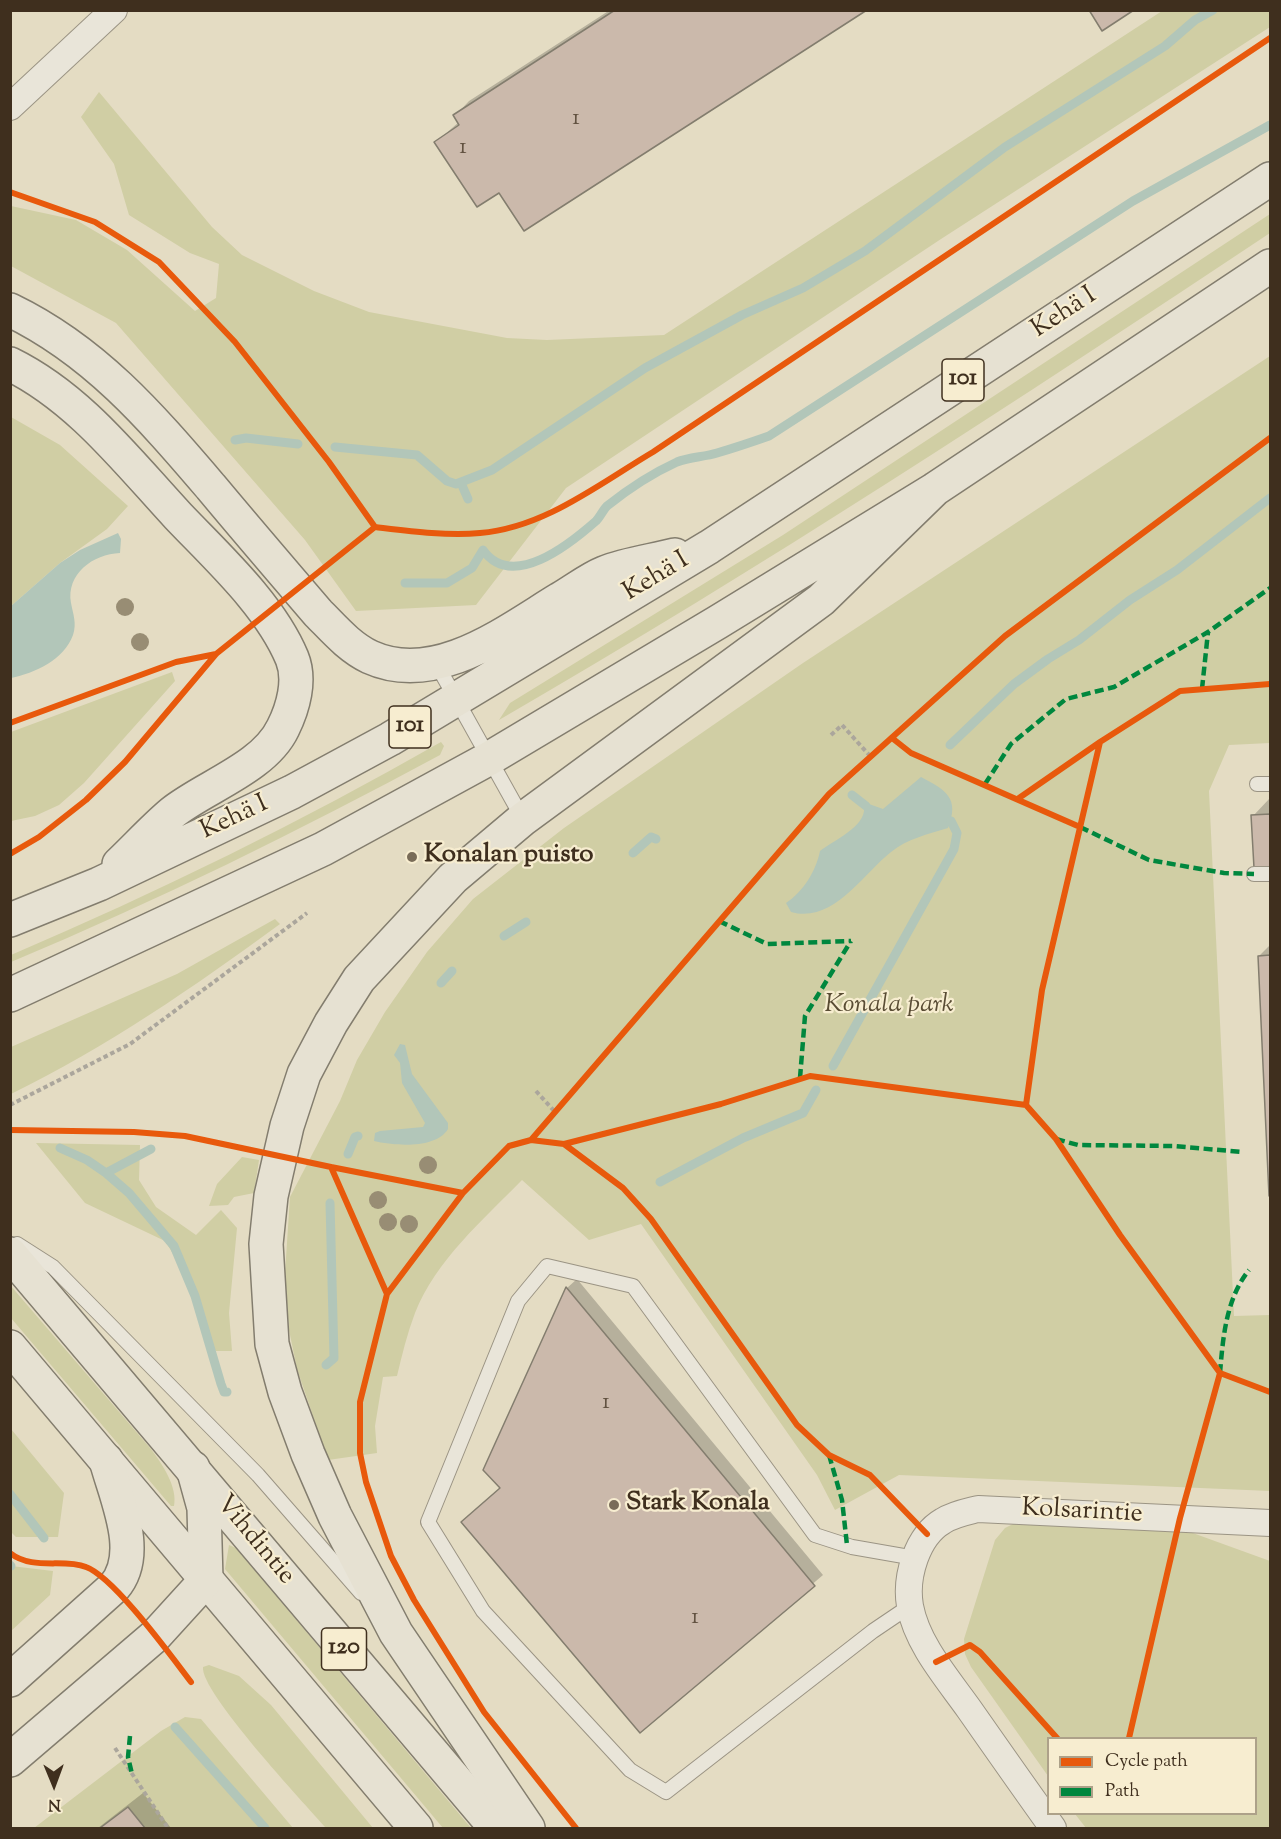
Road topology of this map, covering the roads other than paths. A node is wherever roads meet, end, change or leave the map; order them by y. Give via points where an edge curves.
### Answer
1 (114, 10) edge
2 (10, 107) edge
3 (1270, 179) edge
4 (1270, 266) edge
5 (10, 310) edge
6 (10, 364) edge
7 (935, 489) junction
8 (709, 547) junction
9 (435, 663) junction
10 (457, 698) junction
11 (490, 759) junction
12 (523, 819) junction
13 (1254, 874) dead end
14 (1270, 874) edge
15 (99, 884) junction
16 (10, 920) edge
17 (10, 995) edge
18 (10, 1240) edge
19 (10, 1254) edge
20 (10, 1347) edge
21 (106, 1460) junction
22 (193, 1468) junction
23 (1270, 1523) edge
24 (915, 1558) junction
25 (206, 1580) junction
26 (910, 1606) junction
27 (396, 1633) junction
28 (10, 1680) edge
29 (10, 1760) edge
30 (416, 1828) edge
31 (496, 1828) edge
32 (528, 1828) edge
33 (1053, 1828) edge

1 - 2 street
3 - 8 main road, Kehä I / 101
4 - 7 main road, 101
5 - 9 main road via 59,337 107,374 168,437 340,636 383,661 408,665
6 - 15 main road via 50,387 108,441 243,585 293,660 295,690 282,731 249,763 173,812
7 - 11 main road, 101
7 - 12 main road via 821,600
8 - 9 main road via 603,573 502,634
8 - 10 main road, Kehä I / 101
9 - 10 lane
10 - 11 lane
10 - 15 main road, Kehä I / 101 via 292,792
11 - 12 lane
11 - 17 main road, 101 via 323,849
12 - 27 main road via 453,878 359,980 304,1074 271,1196 267,1291 272,1344 282,1382 335,1516
13 - 14 lane
15 - 16 main road, Kehä I / 101
18 - 27 lane via 53,1267 258,1475
19 - 22 main road, Vihdintie / 120
20 - 21 main road, 120
21 - 25 main road, 120
21 - 28 main road via 126,1542 126,1569 114,1587
22 - 25 main road via 204,1508
22 - 31 main road, Vihdintie / 120
23 - 24 street, Kolsarintie via 978,1509 942,1521 927,1534
24 - 26 street, Kolsarintie via 909,1581
24 - 26 lane via 852,1547 815,1535 633,1286 547,1266 518,1301 428,1522 483,1611 630,1770 666,1792
25 - 29 main road via 155,1636
25 - 30 main road, 120
26 - 33 street via 936,1662
27 - 32 main road

